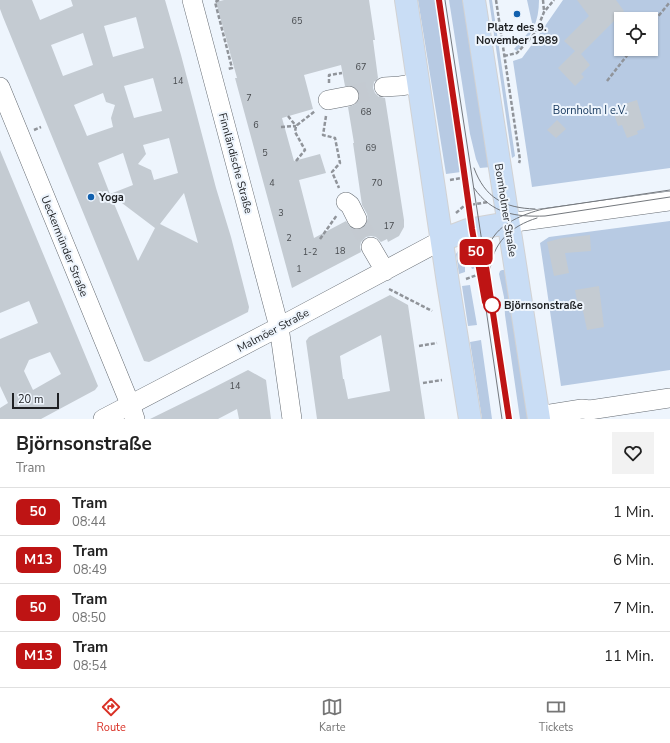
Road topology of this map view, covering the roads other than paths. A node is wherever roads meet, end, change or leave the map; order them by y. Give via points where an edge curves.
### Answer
1 (192, 0) edge
2 (406, 0) edge
3 (474, 0) edge
4 (419, 83) junction
5 (0, 87) edge
6 (384, 87) tunnel mouth
7 (349, 96) tunnel mouth
8 (328, 100) road end
9 (670, 200) edge
10 (346, 202) road end
11 (357, 219) tunnel mouth
12 (508, 223) junction
13 (442, 240) junction
14 (372, 247) tunnel mouth
15 (385, 271) junction
16 (279, 327) junction
17 (670, 398) edge
18 (132, 412) edge
19 (538, 417) edge
20 (103, 419) edge
21 (292, 419) edge
22 (470, 419) edge

1 - 16 street, Finnländische Straße
2 - 4 main road
3 - 12 main road, Bornholmer Straße
4 - 6 street
4 - 13 main road
5 - 18 street, Ueckermünder Straße
7 - 8 street
9 - 12 street
10 - 11 street
12 - 13 main road via 468,230
12 - 19 main road, Bornholmer Straße
13 - 15 street, Malmöer Straße
13 - 22 main road
14 - 15 street
15 - 16 street, Malmöer Straße
16 - 18 street, Malmöer Straße
16 - 21 street, Finnländische Straße
17 - 19 street
18 - 20 street, Malmöer Straße

